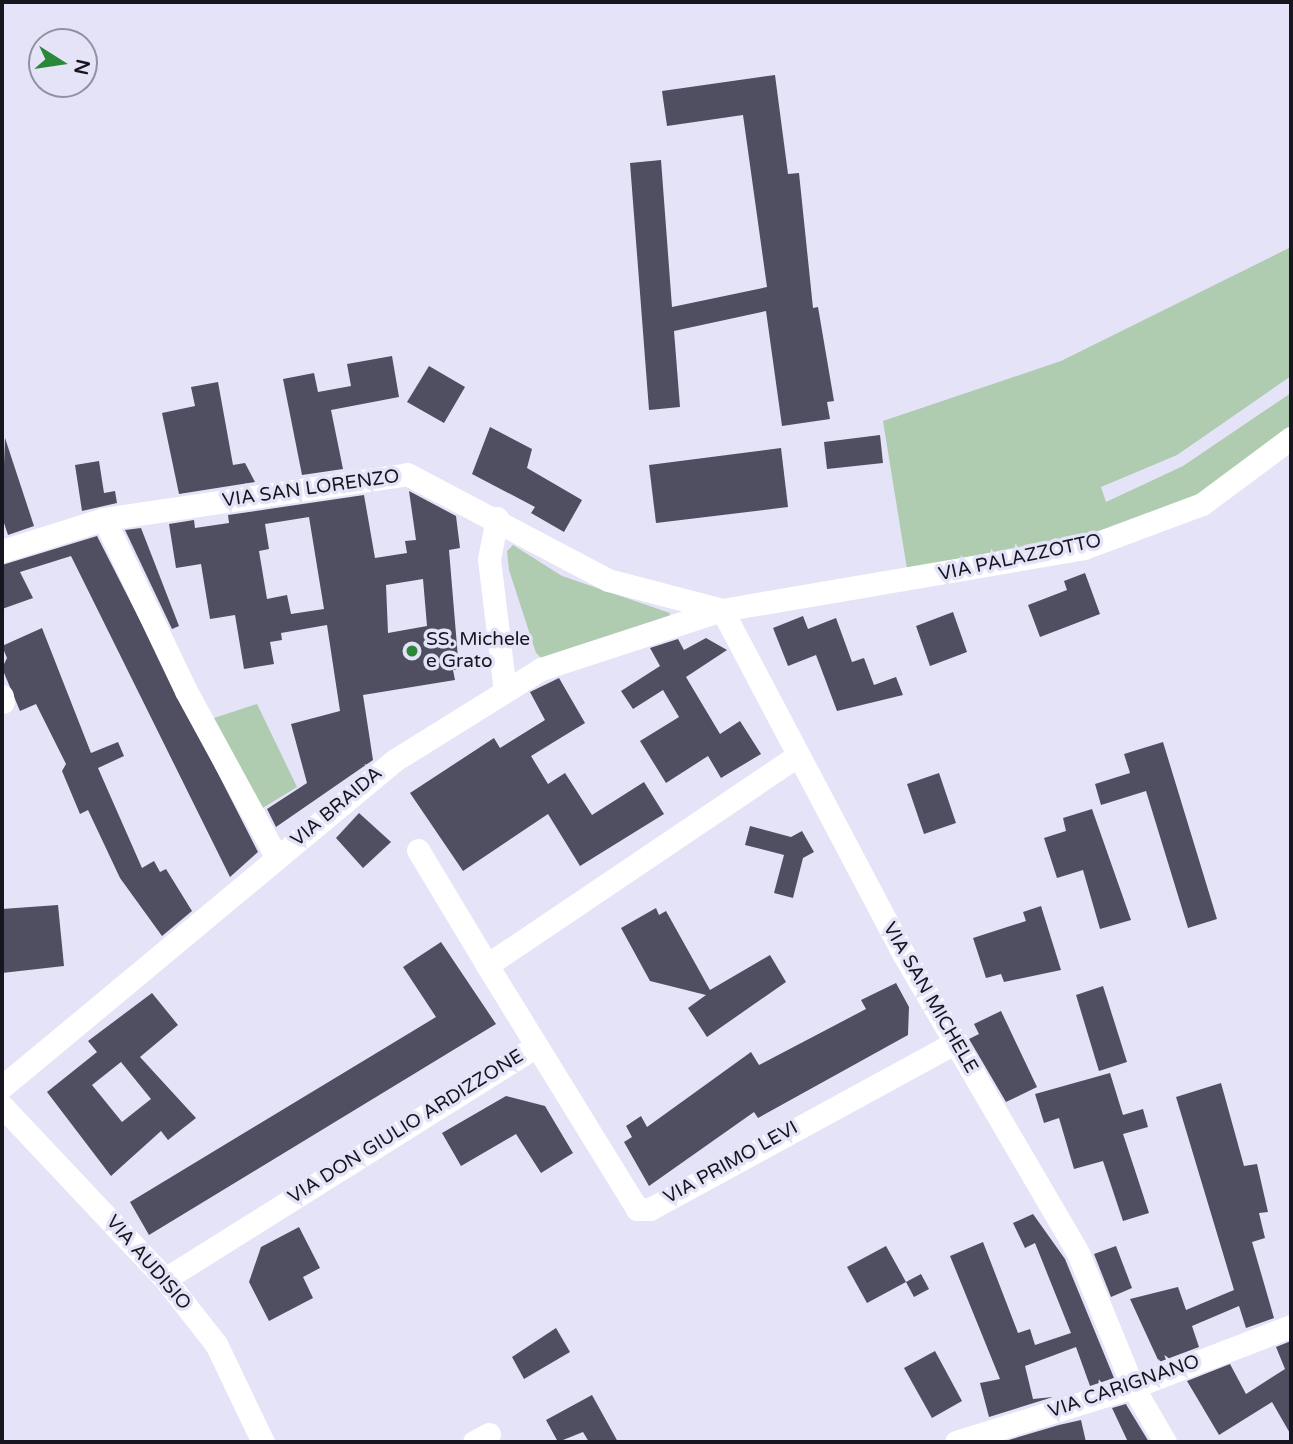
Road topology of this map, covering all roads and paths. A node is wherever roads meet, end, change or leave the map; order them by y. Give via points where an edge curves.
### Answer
1 (1291, 438) edge
2 (498, 518) junction
3 (104, 519) junction
4 (2, 551) edge
5 (722, 610) junction
6 (505, 691) junction
7 (797, 756) junction
8 (418, 850) dead end
9 (278, 858) junction
10 (487, 965) junction
11 (956, 1042) junction
12 (536, 1046) junction
13 (2, 1087) edge
14 (2, 1106) edge
15 (165, 1279) junction
16 (1291, 1326) edge
17 (1133, 1387) junction
18 (262, 1442) edge
19 (956, 1442) edge
20 (1165, 1442) edge

1 - 5 street, VIA PALAZZOTTO via 1202,504 1084,548
2 - 3 street, VIA SAN LORENZO via 407,474
2 - 5 street, VIA SAN LORENZO via 608,580
2 - 6 street via 489,559
3 - 4 street, VIA SAN LORENZO
3 - 9 street via 186,691
5 - 6 street, VIA BRAIDA via 541,669
5 - 7 street, VIA SAN MICHELE
6 - 9 street, VIA BRAIDA via 395,760
7 - 10 street
7 - 11 street, VIA SAN MICHELE
8 - 10 street, VIA DON GIULIO ARDIZZONE
9 - 13 street, VIA BRAIDA
10 - 12 street, VIA DON GIULIO ARDIZZONE
11 - 12 street, VIA PRIMO LEVI via 650,1209 637,1209
11 - 17 street, VIA SAN MICHELE via 1078,1253
12 - 15 street, VIA DON GIULIO ARDIZZONE
14 - 15 street, VIA AUDISIO
15 - 18 street, VIA AUDISIO via 216,1344
16 - 17 street, VIA CARIGNANO
17 - 19 street, VIA CARIGNANO
17 - 20 street, VIA SAN MICHELE

